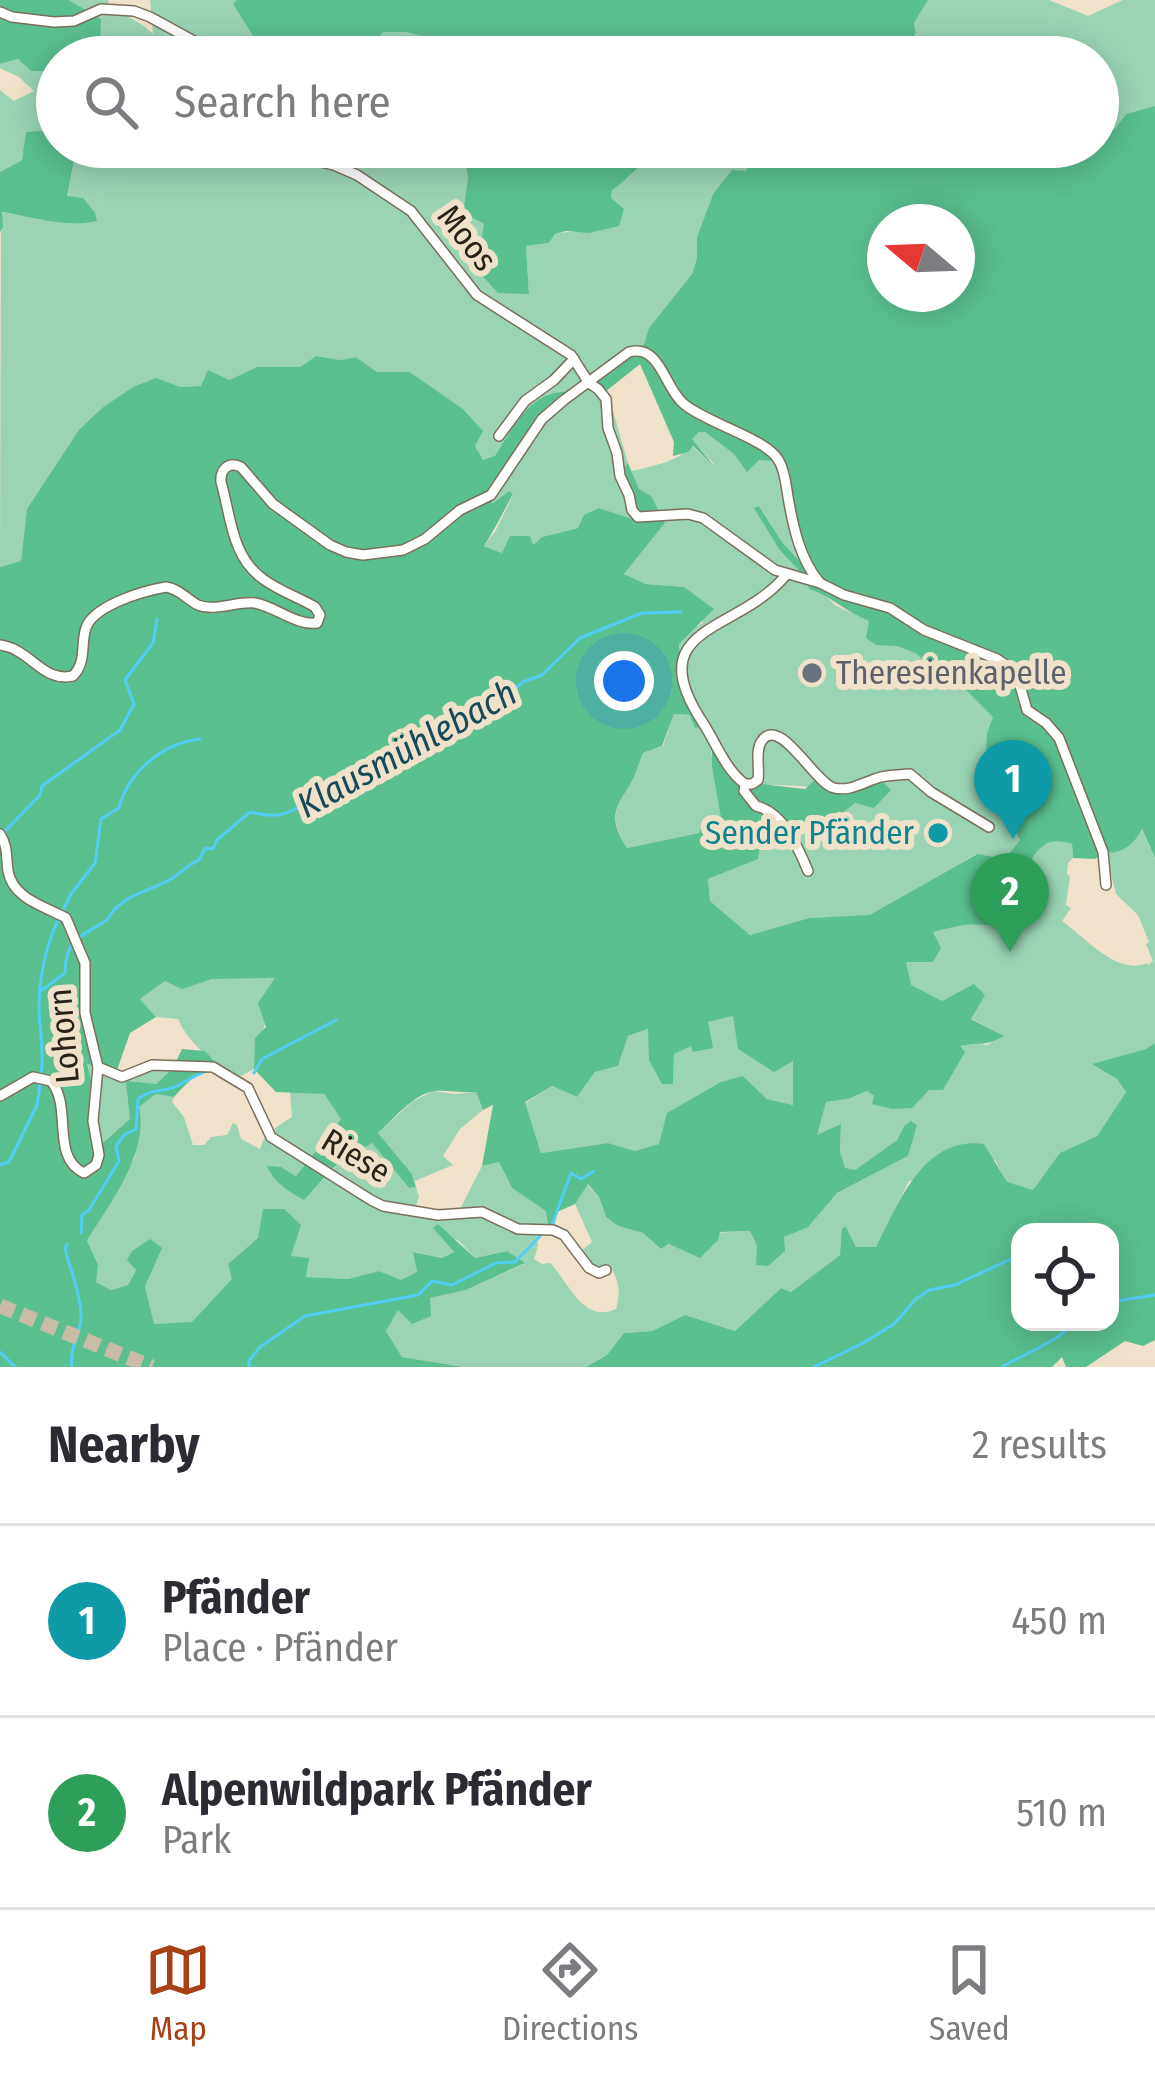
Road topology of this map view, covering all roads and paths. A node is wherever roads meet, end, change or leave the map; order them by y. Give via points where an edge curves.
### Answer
1 (0, 12) edge
2 (184, 36) edge
3 (341, 168) edge
4 (574, 359) junction
5 (589, 383) junction
6 (499, 436) dead end
7 (786, 575) junction
8 (820, 583) junction
9 (0, 645) edge
10 (745, 784) junction
11 (989, 827) dead end
12 (0, 834) edge
13 (808, 871) dead end
14 (1106, 885) dead end
15 (98, 1067) junction
16 (0, 1096) edge
17 (606, 1270) dead end

1 - 2 street via 54,22 100,9 134,11
3 - 4 street, Moos via 411,211 477,295
4 - 5 street, Moos
4 - 6 street
5 - 7 street, Moos via 606,399 634,513 703,518
5 - 8 street via 629,352 647,351 683,404 771,451 796,536
5 - 9 street via 542,419 491,495 403,550 346,552 273,504 241,466 221,471 244,558 264,580 315,607 317,623 256,604 205,607 166,586 93,614 73,676 51,675
7 - 8 street
7 - 10 street via 761,600 696,636 681,660 690,704
8 - 14 street via 1006,665 1028,710 1059,738 1103,852
10 - 11 street via 758,780 760,744 774,735 831,787 910,774
10 - 13 street via 755,806 786,829
12 - 15 street, Lohorn via 12,883 61,915 76,940
15 - 16 street, Lohorn via 99,1155 89,1172 68,1158 53,1083 40,1077
15 - 17 street, Riese via 122,1077 152,1065 212,1067 248,1088 272,1137 371,1200 438,1215 482,1212 518,1229 553,1230 589,1268

